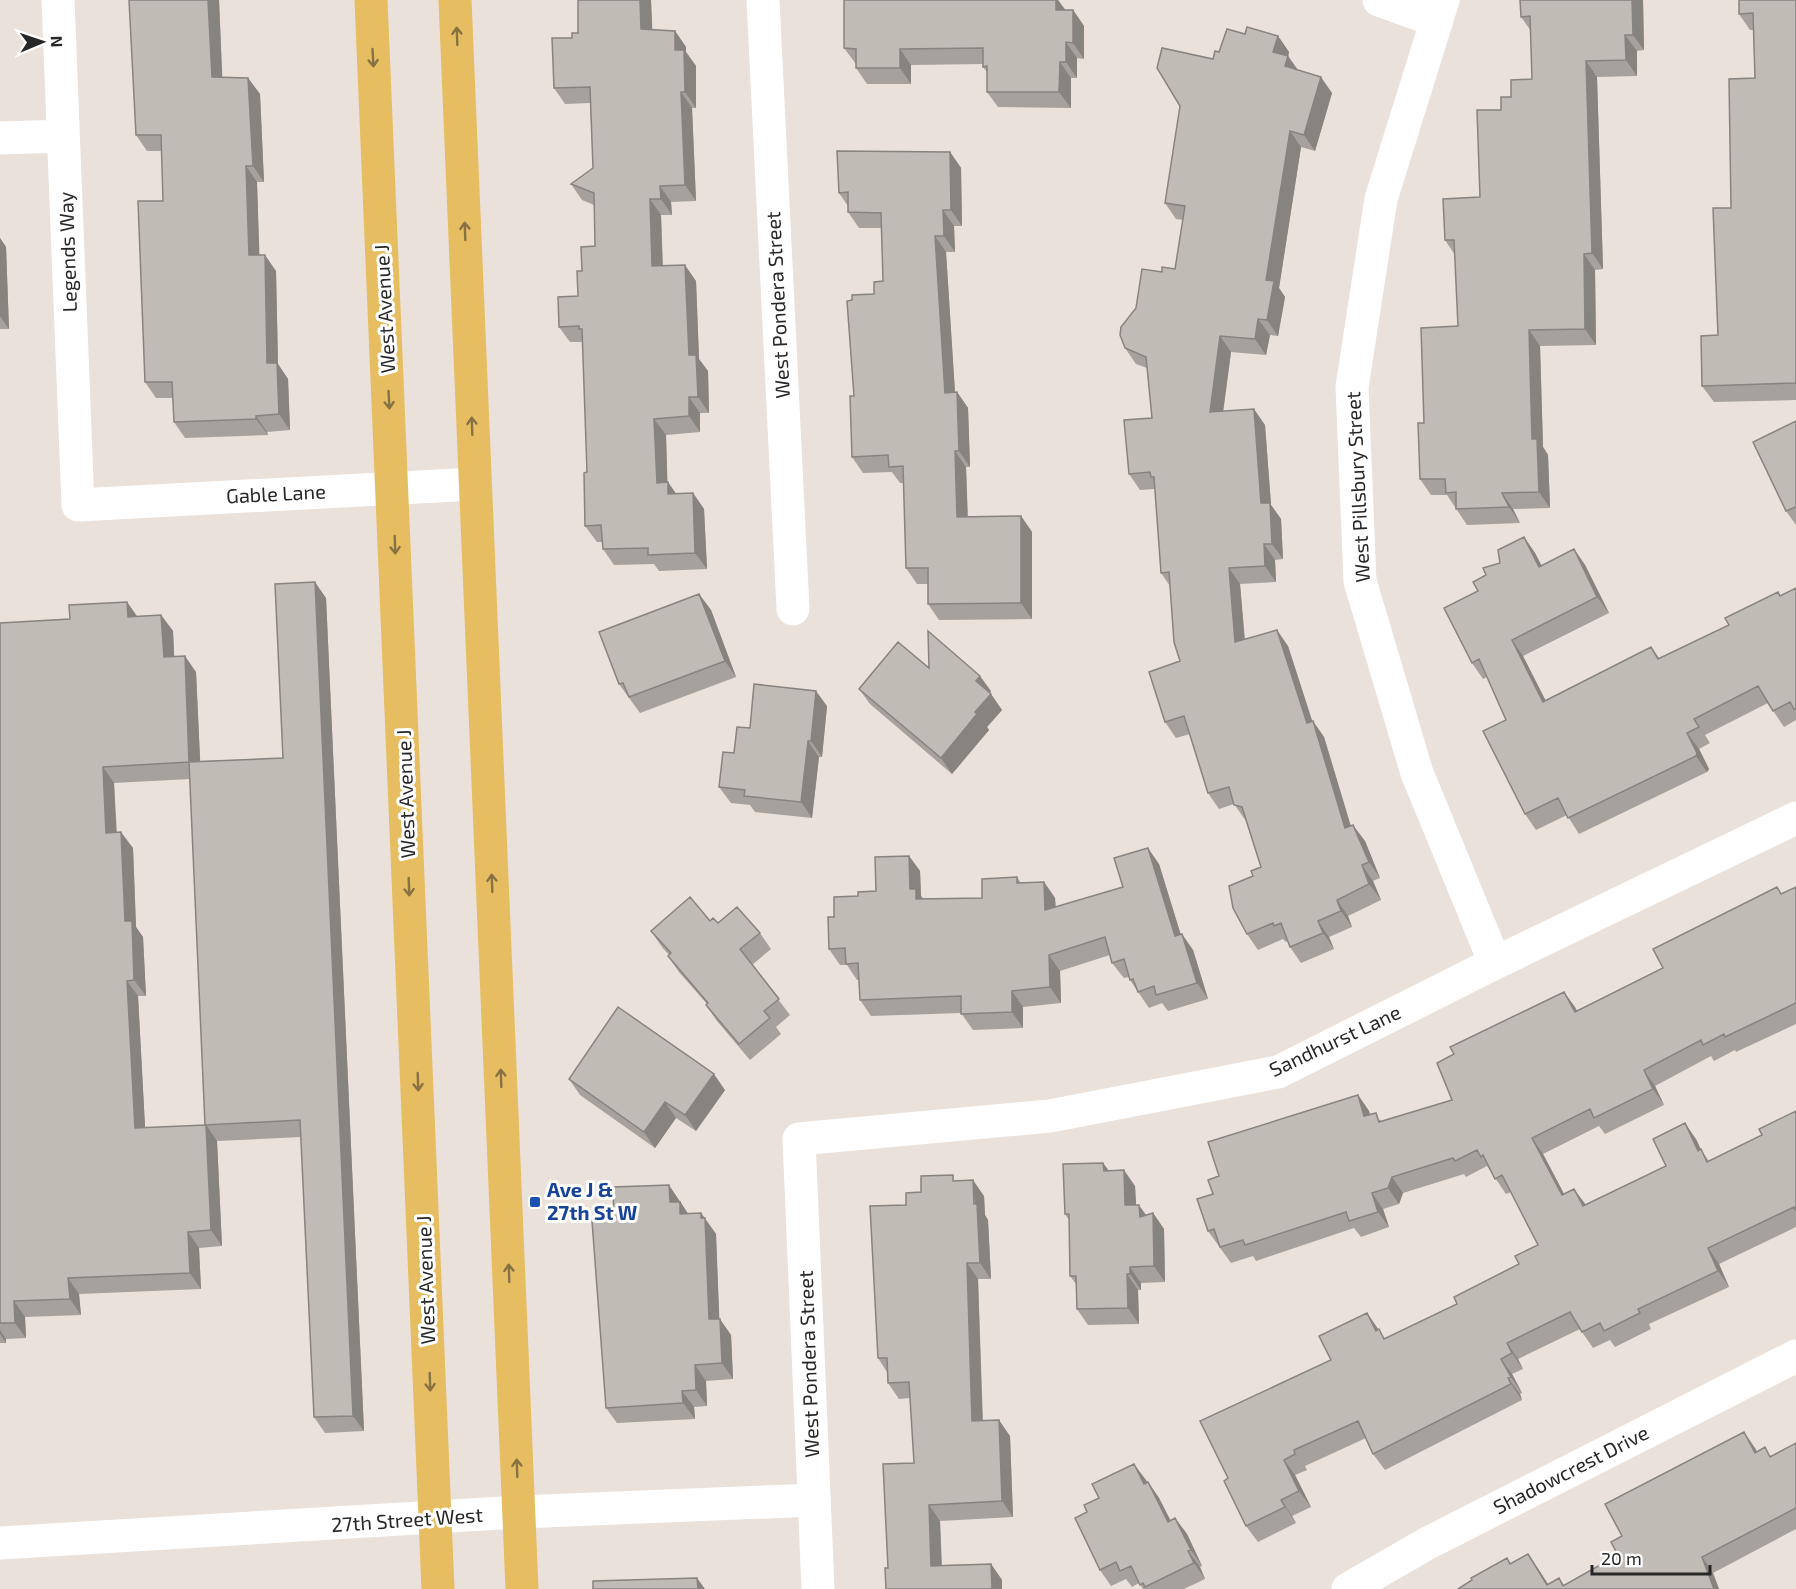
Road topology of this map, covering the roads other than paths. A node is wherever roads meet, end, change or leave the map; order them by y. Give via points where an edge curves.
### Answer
1 (58, 0) edge
2 (371, 0) edge
3 (455, 0) edge
4 (763, 0) edge
5 (1379, 0) edge
6 (1440, 11) edge
7 (63, 136) junction
8 (0, 138) edge
9 (475, 484) junction
10 (393, 487) junction
11 (78, 505) joint
12 (793, 609) dead end
13 (1796, 818) edge
14 (1494, 963) junction
15 (799, 1139) joint
16 (1796, 1356) edge
17 (814, 1500) junction
18 (519, 1512) junction
19 (436, 1519) junction
20 (0, 1543) edge
21 (438, 1589) edge
22 (522, 1589) edge
23 (818, 1589) edge
24 (1348, 1589) edge

1 - 7 street, Legends Way
2 -> 10 main road, West Avenue J
9 -> 3 main road
4 - 12 street, West Pondera Street
5 - 6 street
6 - 14 street, West Pillsbury Street via 1381,199 1352,387 1360,581 1417,773
7 - 8 street
7 - 11 street, Legends Way
9 - 10 street, Gable Lane
18 -> 9 main road
10 - 11 street, Gable Lane
10 -> 19 main road, West Avenue J
13 - 14 street, Sandhurst Lane
14 - 15 street, Sandhurst Lane via 1278,1072 1050,1116
15 - 17 street, West Pondera Street
16 - 24 street, Shadowcrest Drive via 1428,1544
17 - 18 street, 27th Street West
17 - 23 street, West Pondera Street
18 - 19 street, 27th Street West
18 - 22 main road
19 - 20 street, 27th Street West
19 - 21 main road, West Avenue J

